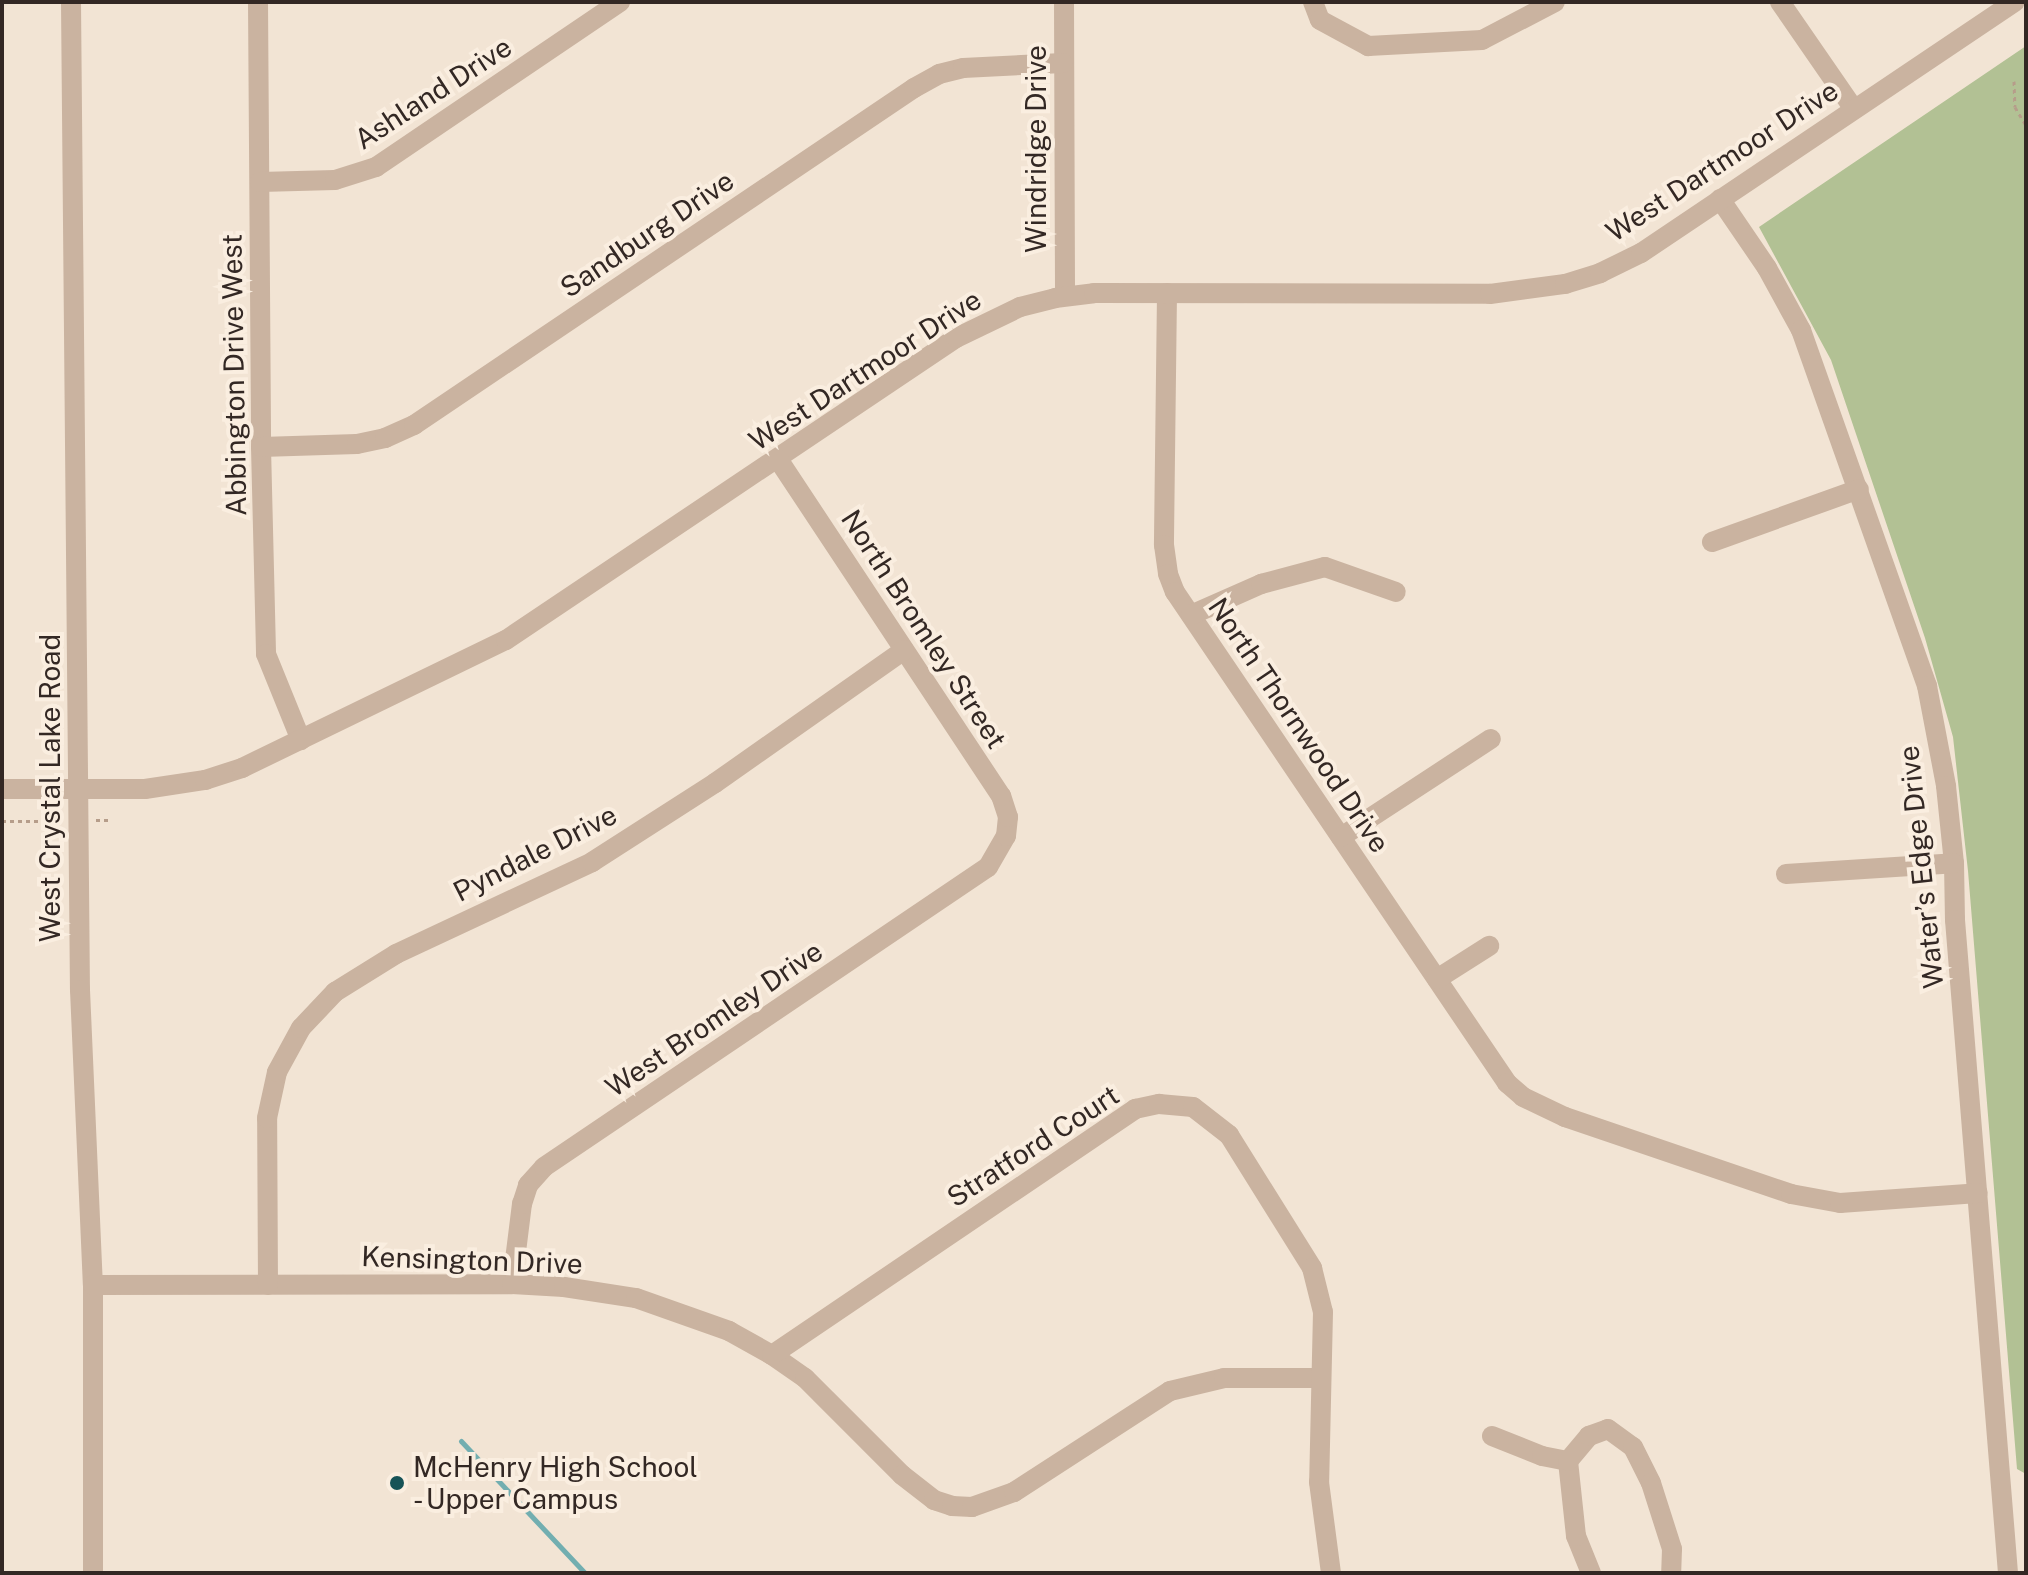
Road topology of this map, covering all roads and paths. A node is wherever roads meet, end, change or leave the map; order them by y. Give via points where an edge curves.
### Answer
1 (71, 2) edge
2 (258, 2) edge
3 (620, 2) edge
4 (1064, 2) edge
5 (1313, 2) edge
6 (1555, 2) edge
7 (1780, 2) edge
8 (2015, 2) edge
9 (1063, 63) junction
10 (2014, 81) dead end
11 (1853, 108) junction
12 (2026, 125) edge
13 (260, 182) junction
14 (1720, 199) junction
15 (1167, 293) junction
16 (1065, 296) junction
17 (261, 447) junction
18 (778, 459) junction
19 (1859, 489) junction
20 (1712, 542) dead end
21 (1396, 592) dead end
22 (1191, 615) junction
23 (904, 650) junction
24 (1491, 739) dead end
25 (301, 740) junction
26 (78, 788) junction
27 (2, 789) edge
28 (108, 820) dead end
29 (2, 821) edge
30 (79, 821) junction
31 (1006, 836) joint
32 (1341, 837) junction
33 (1954, 863) junction
34 (1786, 874) dead end
35 (1489, 946) dead end
36 (1437, 979) junction
37 (1978, 1193) junction
38 (512, 1284) junction
39 (93, 1285) junction
40 (268, 1285) junction
41 (772, 1355) junction
42 (1319, 1378) junction
43 (1492, 1436) dead end
44 (1568, 1461) junction
45 (93, 1573) edge
46 (1331, 1573) edge
47 (1591, 1573) edge
48 (1671, 1573) edge
49 (2008, 1573) edge

1 - 26 street, West Crystal Lake Road
2 - 13 street, Abbington Drive West
3 - 13 street, Ashland Drive via 376,167 335,180
4 - 9 street, Windridge Drive
5 - 6 street via 1320,20 1368,46 1482,40
7 - 11 street
8 - 11 street, West Dartmoor Drive
9 - 16 street, Windridge Drive
9 - 17 street, Sandburg Drive via 939,74 414,425 357,444
10 - 12 path via 2015,107
11 - 14 street, West Dartmoor Drive
13 - 17 street, Abbington Drive West
14 - 15 street, West Dartmoor Drive via 1641,253 1600,273 1528,290
14 - 19 street, Water’s Edge Drive via 1801,330
15 - 16 street, West Dartmoor Drive
15 - 22 street, North Thornwood Drive via 1164,545 1168,574
16 - 18 street, West Dartmoor Drive via 1020,307 972,328
17 - 25 street, Abbington Drive West via 266,654
18 - 23 street, North Bromley Street
18 - 25 street, West Dartmoor Drive via 506,640
19 - 20 street
19 - 33 street, Water’s Edge Drive via 1927,686
21 - 22 street via 1325,567 1261,584
22 - 32 street, North Thornwood Drive
23 - 31 street, North Bromley Street via 1001,796 1008,817
23 - 40 street, Pyndale Drive via 592,862 396,954 335,992 301,1028 277,1072 267,1118
24 - 32 street
25 - 26 street, West Dartmoor Drive via 205,780 145,789
26 - 27 street, West Dartmoor Drive
26 - 30 street, West Crystal Lake Road
28 - 30 path
29 - 30 path
30 - 39 street, West Crystal Lake Road via 80,990
31 - 38 street, West Bromley Drive via 988,867 544,1167 528,1185 522,1204
32 - 36 street, North Thornwood Drive
33 - 34 street
33 - 37 street, Water’s Edge Drive
35 - 36 street
36 - 37 street, North Thornwood Drive via 1507,1083 1565,1117 1803,1196 1840,1203
37 - 49 street, Water’s Edge Drive
38 - 40 street, Kensington Drive
38 - 41 street, Kensington Drive via 636,1298 729,1331
39 - 40 street, Kensington Drive
39 - 45 street, West Crystal Lake Road
41 - 42 street, Kensington Drive via 805,1378 934,1500 972,1507 1014,1492 1170,1391 1224,1378
41 - 42 street, Stratford Court via 1113,1123 1135,1109 1159,1104 1193,1107 1229,1135 1312,1268 1323,1312
42 - 46 street via 1319,1482
43 - 44 street
44 - 47 street via 1576,1536
44 - 48 street via 1589,1436 1608,1429 1633,1447 1672,1549

